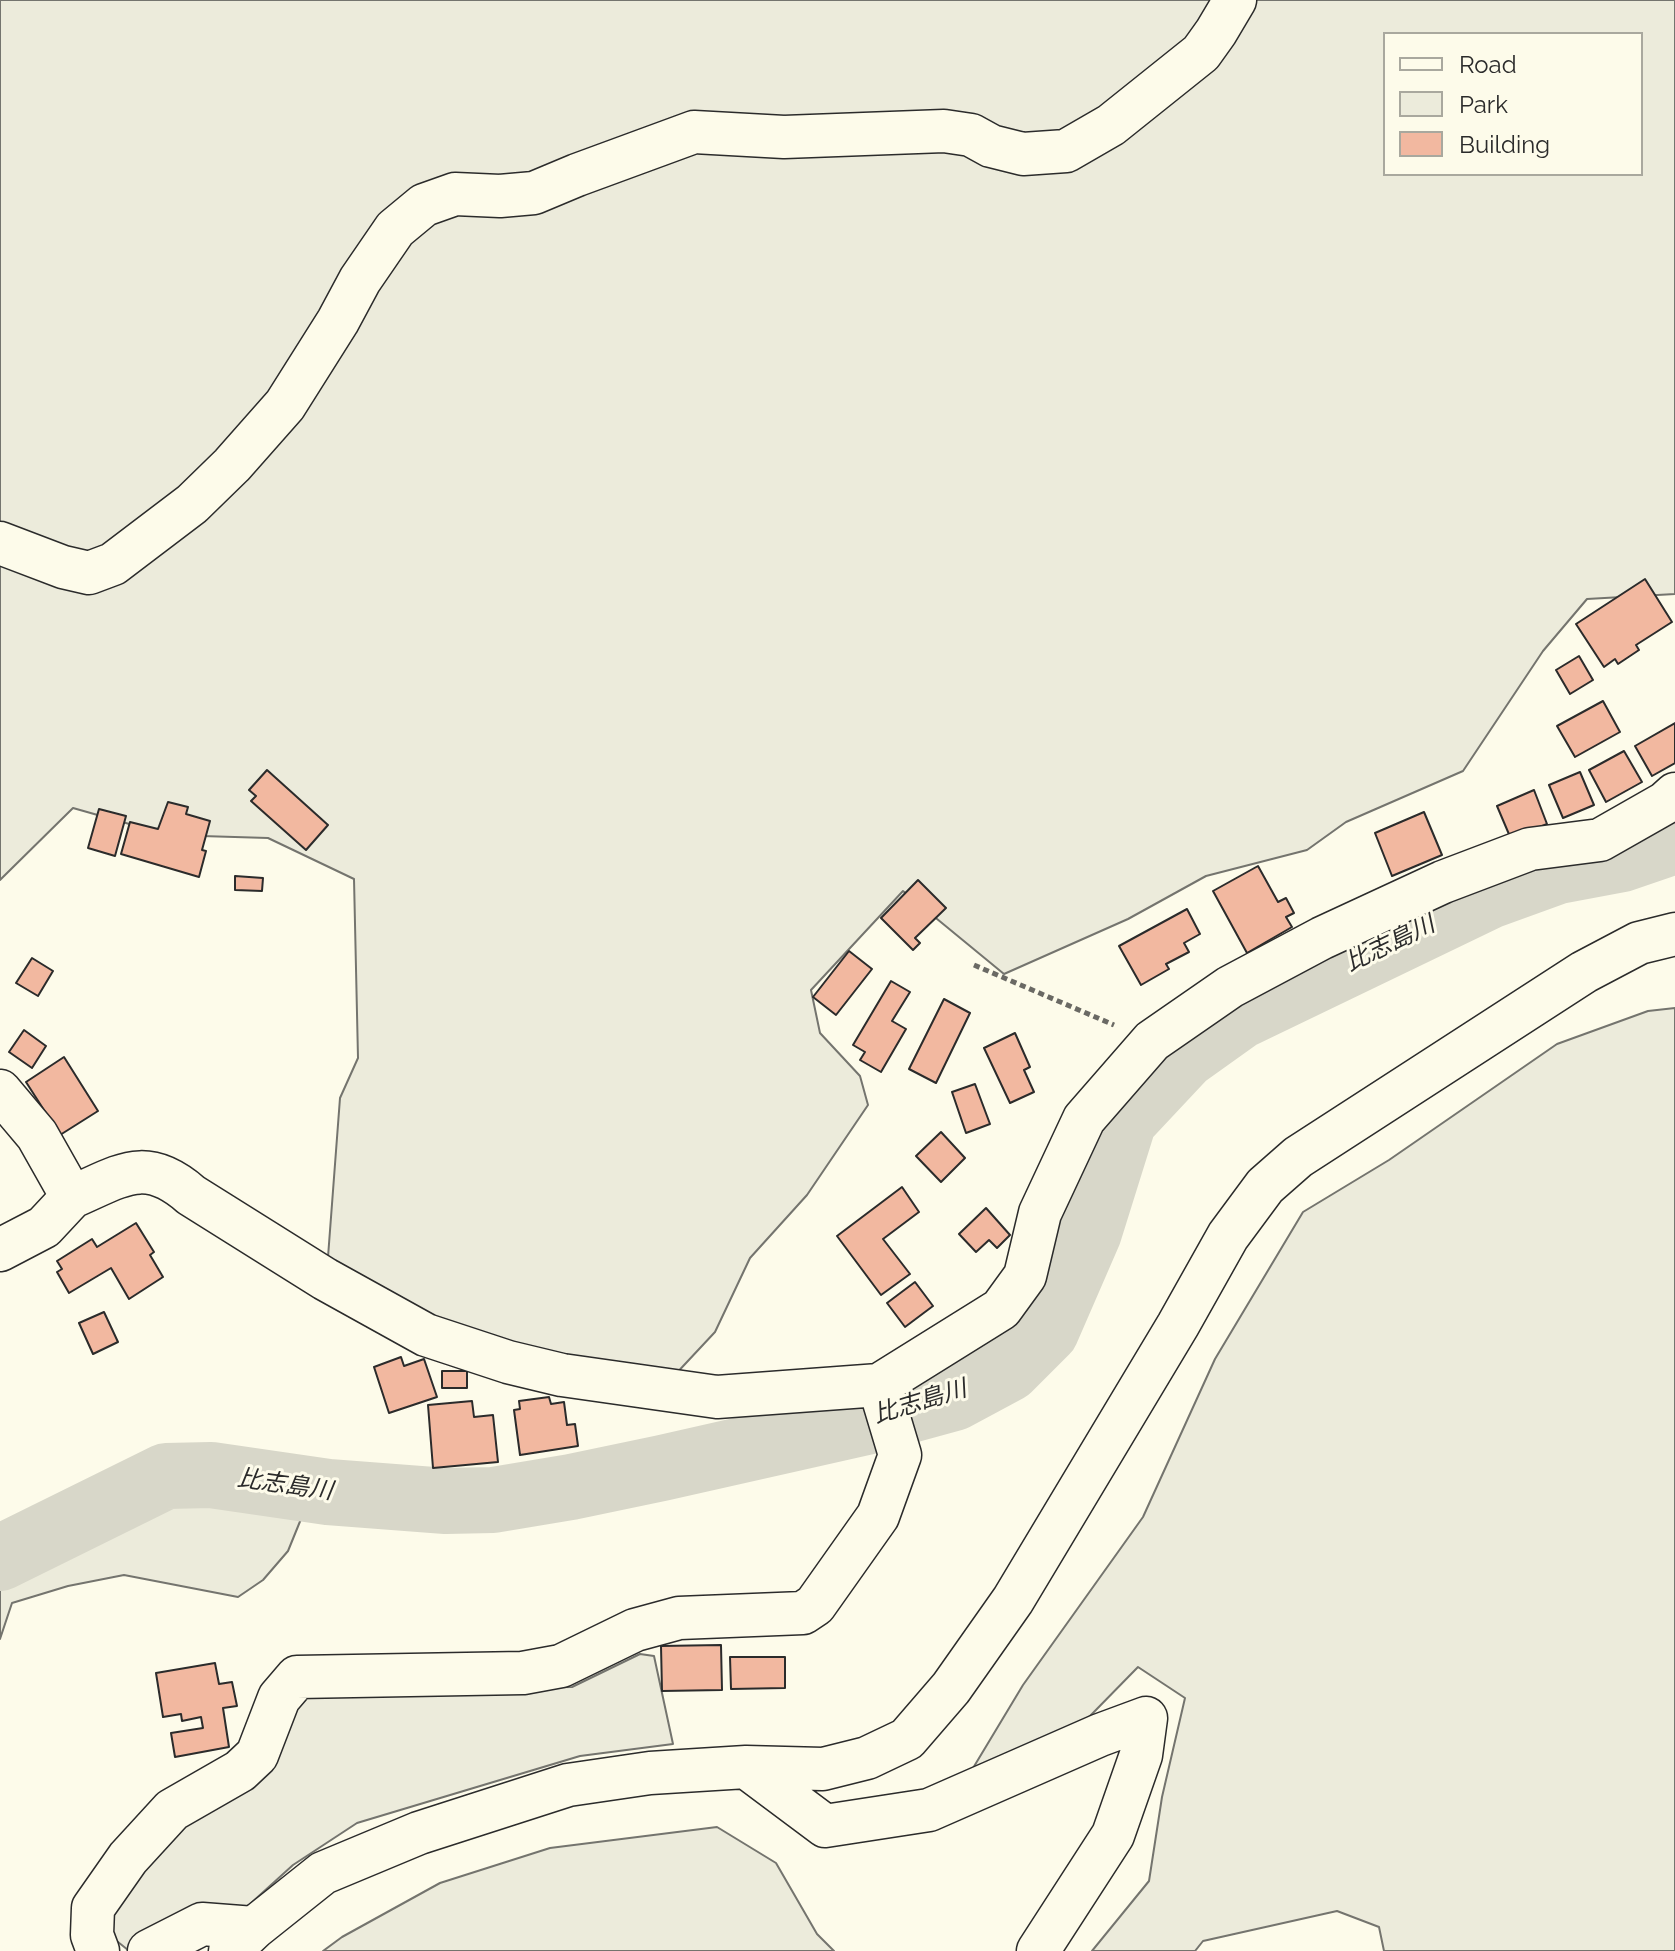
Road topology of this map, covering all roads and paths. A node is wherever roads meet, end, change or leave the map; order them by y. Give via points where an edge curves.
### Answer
1 (1235, 0) edge
2 (0, 543) edge
3 (1675, 794) edge
4 (1675, 934) edge
5 (974, 965) dead end
6 (1152, 1041) junction
7 (0, 1091) edge
8 (72, 1197) junction
9 (0, 1250) edge
10 (879, 1385) junction
11 (746, 1767) junction
12 (242, 1939) edge
13 (98, 1951) edge
14 (149, 1951) edge
15 (1038, 1951) edge

1 - 2 street via 1201,53 1111,125 1066,151 1023,154 944,131 784,137 694,132 534,193 455,194 424,205 395,229 285,405 192,504 113,564 89,573
3 - 6 street via 1600,840 1530,849 1322,938 1230,987
4 - 11 street via 1639,943 1584,972 1298,1157 1265,1186 1228,1236 1013,1600 951,1688 907,1739 867,1758 823,1769
5 - 6 path
6 - 10 street via 1084,1119 1040,1213 1025,1276 1001,1309
7 - 8 street via 37,1135
8 - 9 street via 44,1227
8 - 10 street via 130,1172 174,1180 325,1279 426,1335 562,1375 717,1397
10 - 13 street via 900,1455 878,1516 815,1605 803,1613 679,1618 635,1630 561,1666 523,1673 297,1677 279,1698 257,1755 240,1771 172,1810 128,1858 93,1908 92,1935
11 - 12 street via 568,1785 419,1833 323,1873
11 - 15 street via 825,1826 929,1810 1146,1718 1141,1755 1113,1835
12 - 14 street via 202,1924

